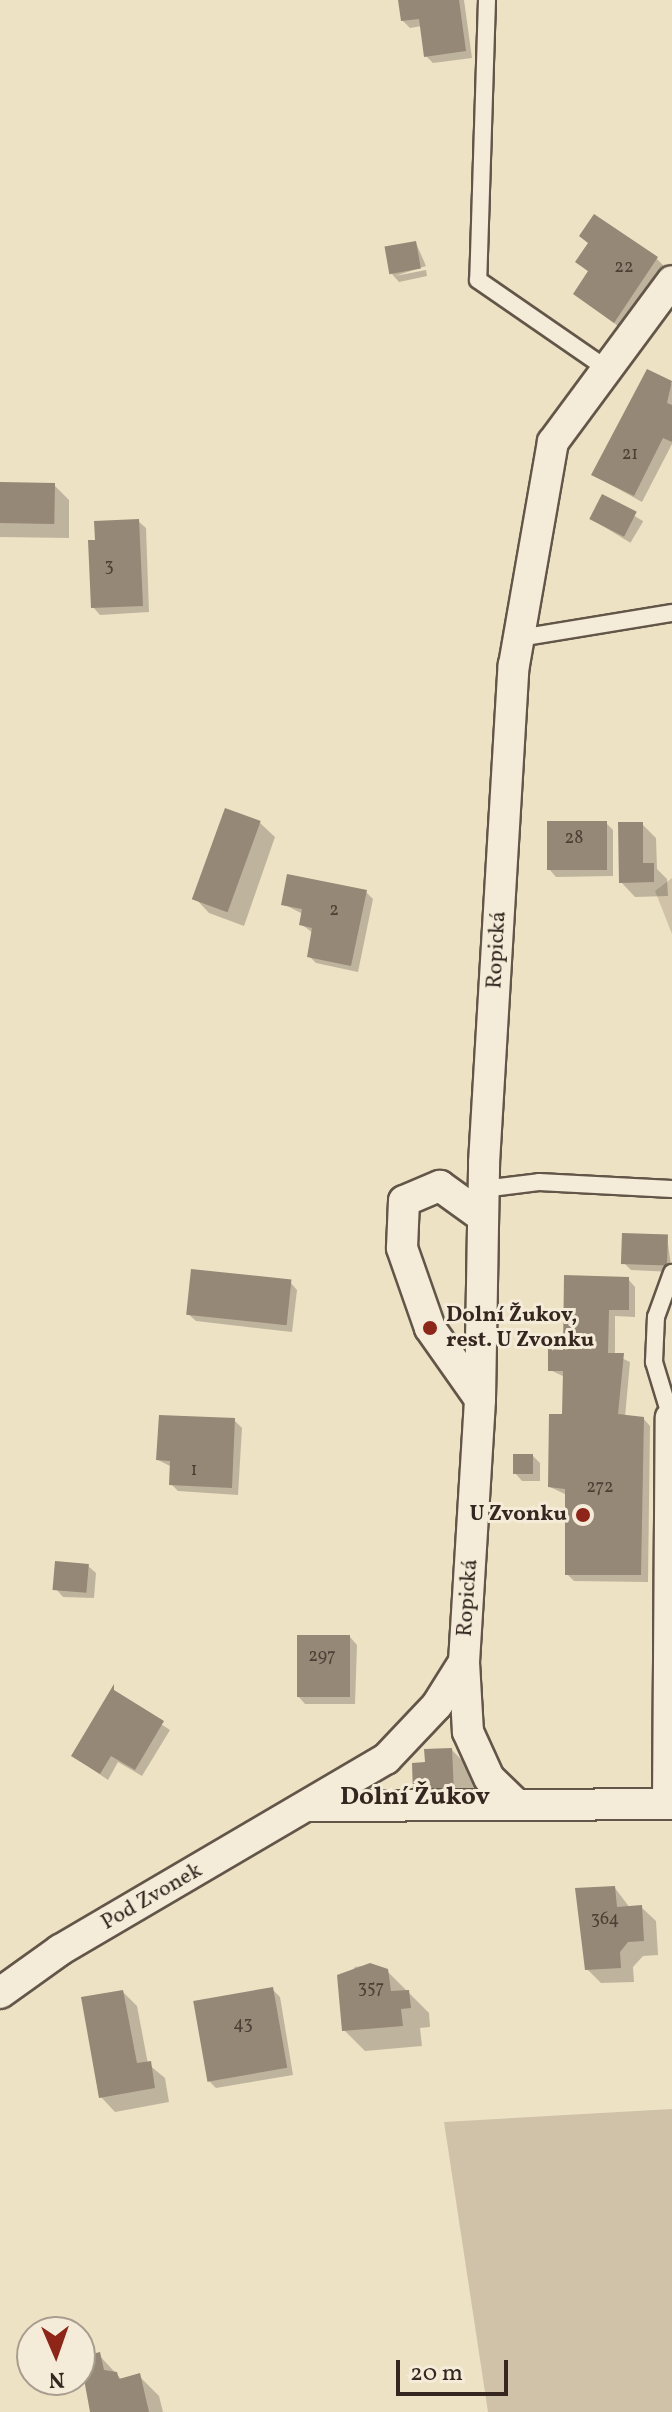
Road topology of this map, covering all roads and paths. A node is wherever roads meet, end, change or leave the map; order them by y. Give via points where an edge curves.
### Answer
1 (487, 0) edge
2 (672, 281) edge
3 (607, 369) junction
4 (672, 613) edge
5 (519, 638) junction
6 (672, 1190) edge
7 (483, 1203) junction
8 (672, 1273) edge
9 (480, 1399) junction
10 (671, 1418) edge
11 (464, 1662) junction
12 (516, 1804) junction
13 (670, 1804) edge
14 (308, 1807) junction
15 (0, 1993) edge

1 - 3 lane via 478,280
2 - 3 street, Ropická
3 - 5 street, Ropická via 553,442
4 - 5 lane
5 - 7 street, Ropická
6 - 7 lane via 539,1182
7 - 9 street, Ropická
7 - 9 street via 440,1186 404,1201 402,1248 430,1328
8 - 10 lane via 656,1317 654,1362
9 - 11 street, Ropická
10 - 13 street
11 - 12 street via 468,1732 489,1778
11 - 14 street, Pod Zvonek via 437,1705 386,1759
12 - 13 street, Pod Zvonek
12 - 14 street, Pod Zvonek
14 - 15 street, Pod Zvonek via 60,1950

